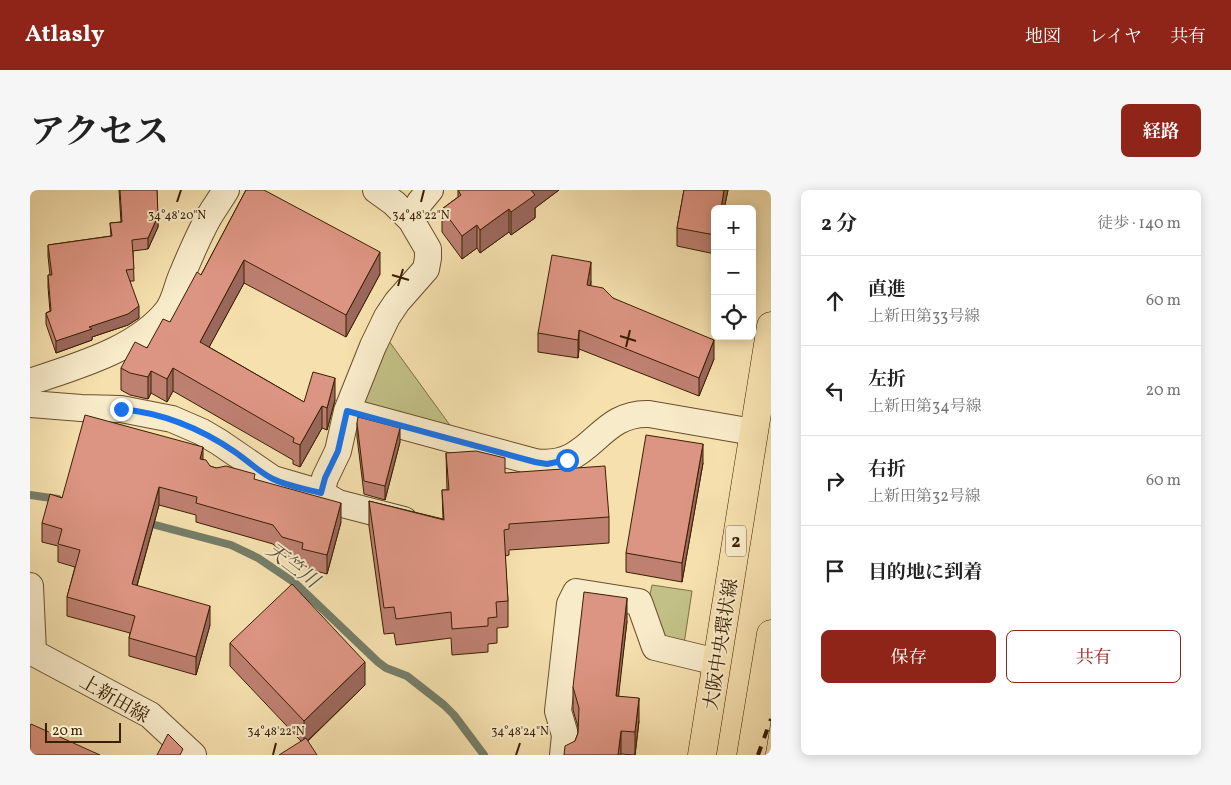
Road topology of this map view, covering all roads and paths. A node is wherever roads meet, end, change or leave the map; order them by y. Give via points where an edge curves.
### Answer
1 (226, 190) edge
2 (376, 190) edge
3 (430, 190) edge
4 (411, 220) junction
5 (771, 326) edge
6 (30, 382) edge
7 (30, 404) edge
8 (347, 411) junction
9 (753, 432) junction
10 (235, 452) junction
11 (219, 472) edge
12 (321, 493) junction
13 (416, 523) edge
14 (30, 586) edge
15 (771, 634) edge
16 (31, 651) edge
17 (717, 662) junction
18 (193, 755) edge
19 (563, 755) edge
20 (702, 755) edge
21 (751, 755) edge

1 - 6 street via 204,224 174,299 153,326 111,352
2 - 4 street via 394,202
3 - 4 street
4 - 8 street via 428,249 426,269 388,317
5 - 9 main road, 大阪中央環状線 / 2
7 - 10 street via 150,413 185,424
8 - 9 street via 547,464 567,460 606,429 638,413
8 - 12 street via 338,451
9 - 17 main road, 大阪中央環状線 / 2
10 - 11 street
10 - 12 street via 273,479
12 - 13 street via 338,503
14 - 16 street
15 - 21 main road
16 - 18 street, 上新田線 via 150,715
17 - 19 street via 655,647 639,602 576,592 570,604 558,711 565,735
17 - 20 main road, 大阪中央環状線 / 2

